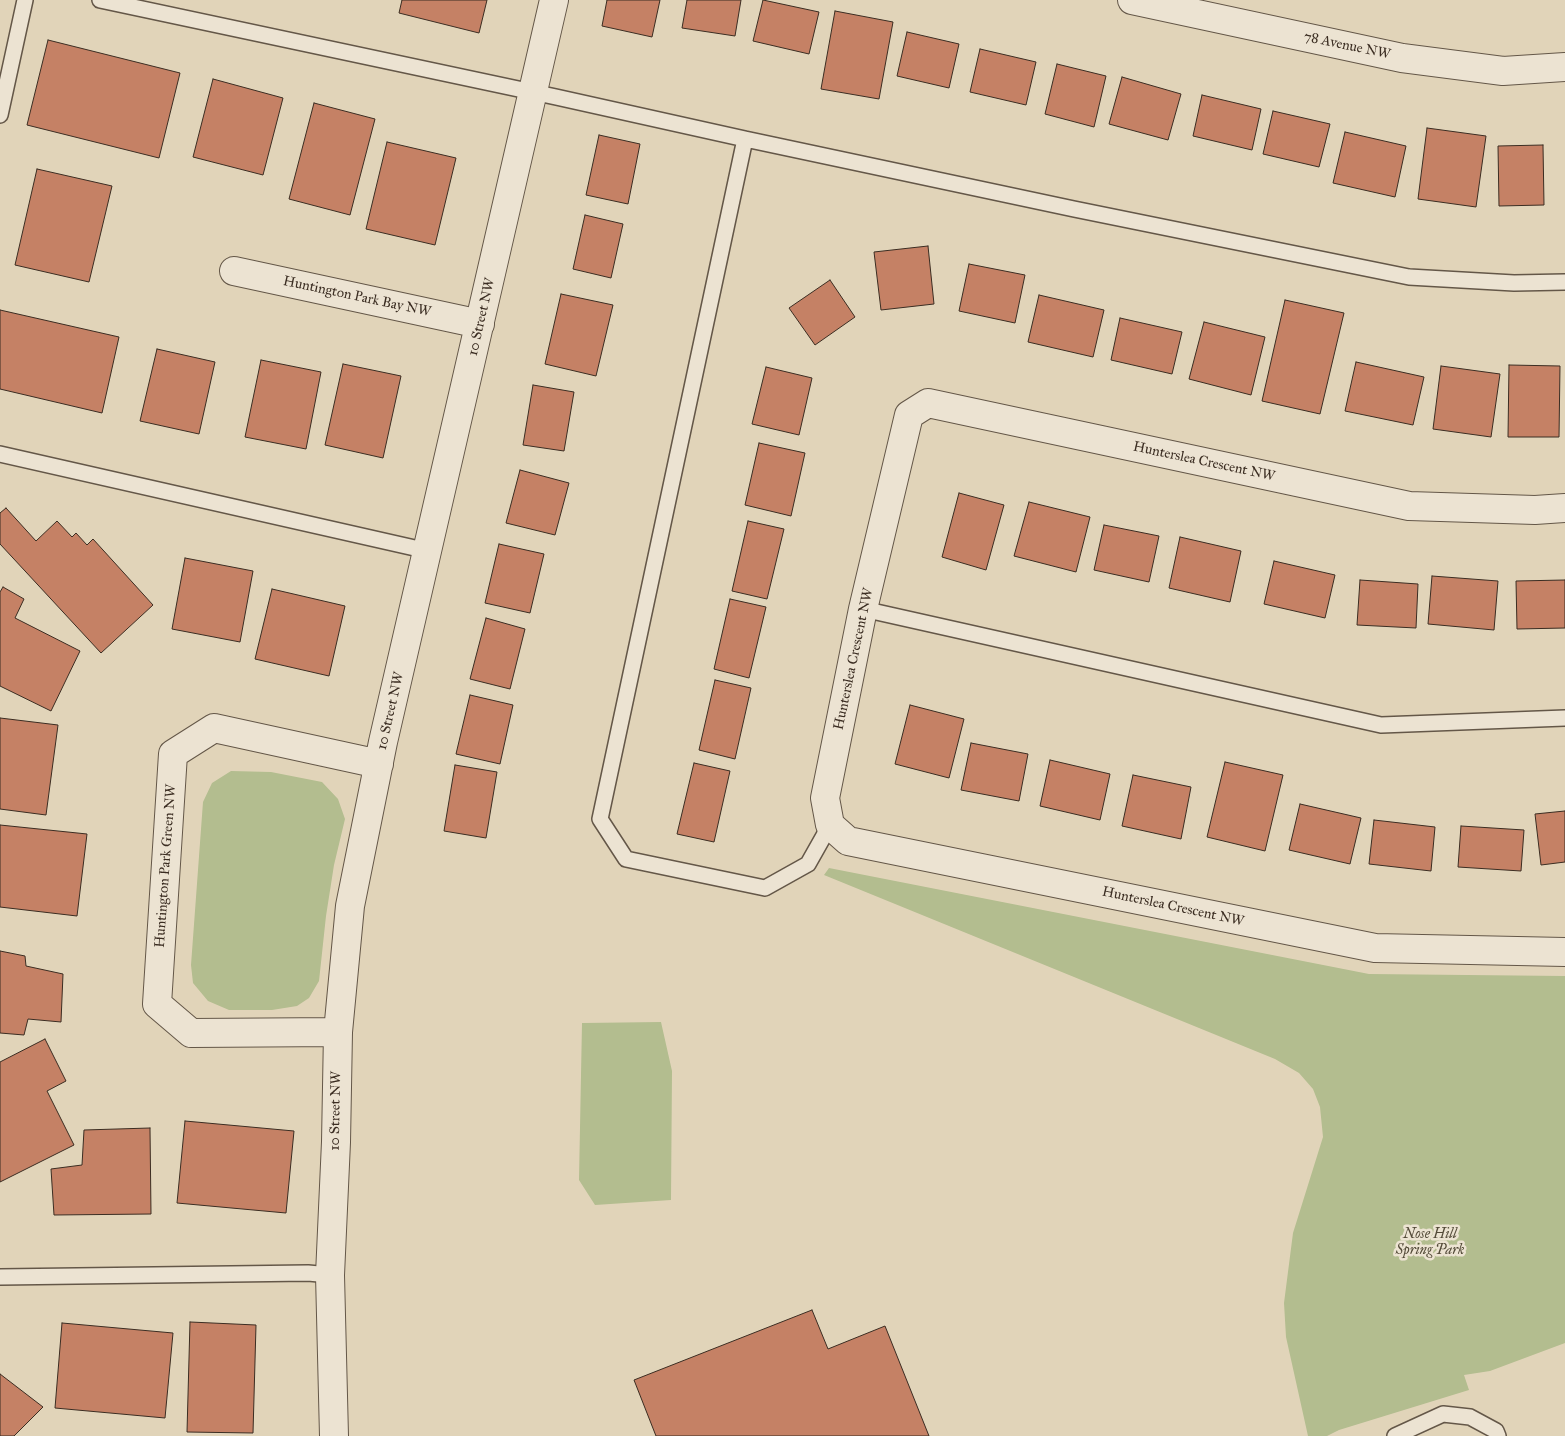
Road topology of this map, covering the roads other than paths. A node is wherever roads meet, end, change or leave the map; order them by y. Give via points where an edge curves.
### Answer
1 (25, 0) edge
2 (100, 0) edge
3 (554, 0) edge
4 (1132, 0) edge
5 (1565, 67) edge
6 (534, 92) junction
7 (0, 115) edge
8 (745, 139) junction
9 (234, 270) dead end
10 (1565, 282) edge
11 (480, 324) junction
12 (0, 454) edge
13 (1565, 508) edge
14 (428, 551) junction
15 (863, 609) junction
16 (1565, 718) edge
17 (379, 764) junction
18 (830, 825) junction
19 (1565, 952) edge
20 (338, 1032) junction
21 (330, 1274) junction
22 (0, 1278) edge
23 (334, 1436) edge
24 (1395, 1436) edge
25 (1498, 1436) edge

1 - 7 lane
2 - 6 lane
3 - 6 street, 10 Street NW
4 - 5 street, 78 Avenue NW via 1402,58 1503,71
6 - 8 lane
6 - 11 street, 10 Street NW
8 - 10 lane via 1409,277 1514,283
8 - 18 lane via 600,819 626,859 765,888 808,864
9 - 11 street, Huntington Park Bay NW
11 - 14 street, 10 Street NW
12 - 14 lane
13 - 15 street, Hunterslea Crescent NW via 1409,506 928,403 909,415
14 - 17 street, 10 Street NW
15 - 16 lane via 1381,725
15 - 18 street, Hunterslea Crescent NW via 826,798
17 - 20 street, 10 Street NW via 350,906
17 - 20 street, Huntington Park Green NW via 214,728 173,754 157,1004 191,1033
18 - 19 street, Hunterslea Crescent NW via 848,840 1375,948
20 - 21 street, 10 Street NW
21 - 22 lane
21 - 23 street, 10 Street NW
24 - 25 lane via 1443,1414 1470,1416 1496,1431

